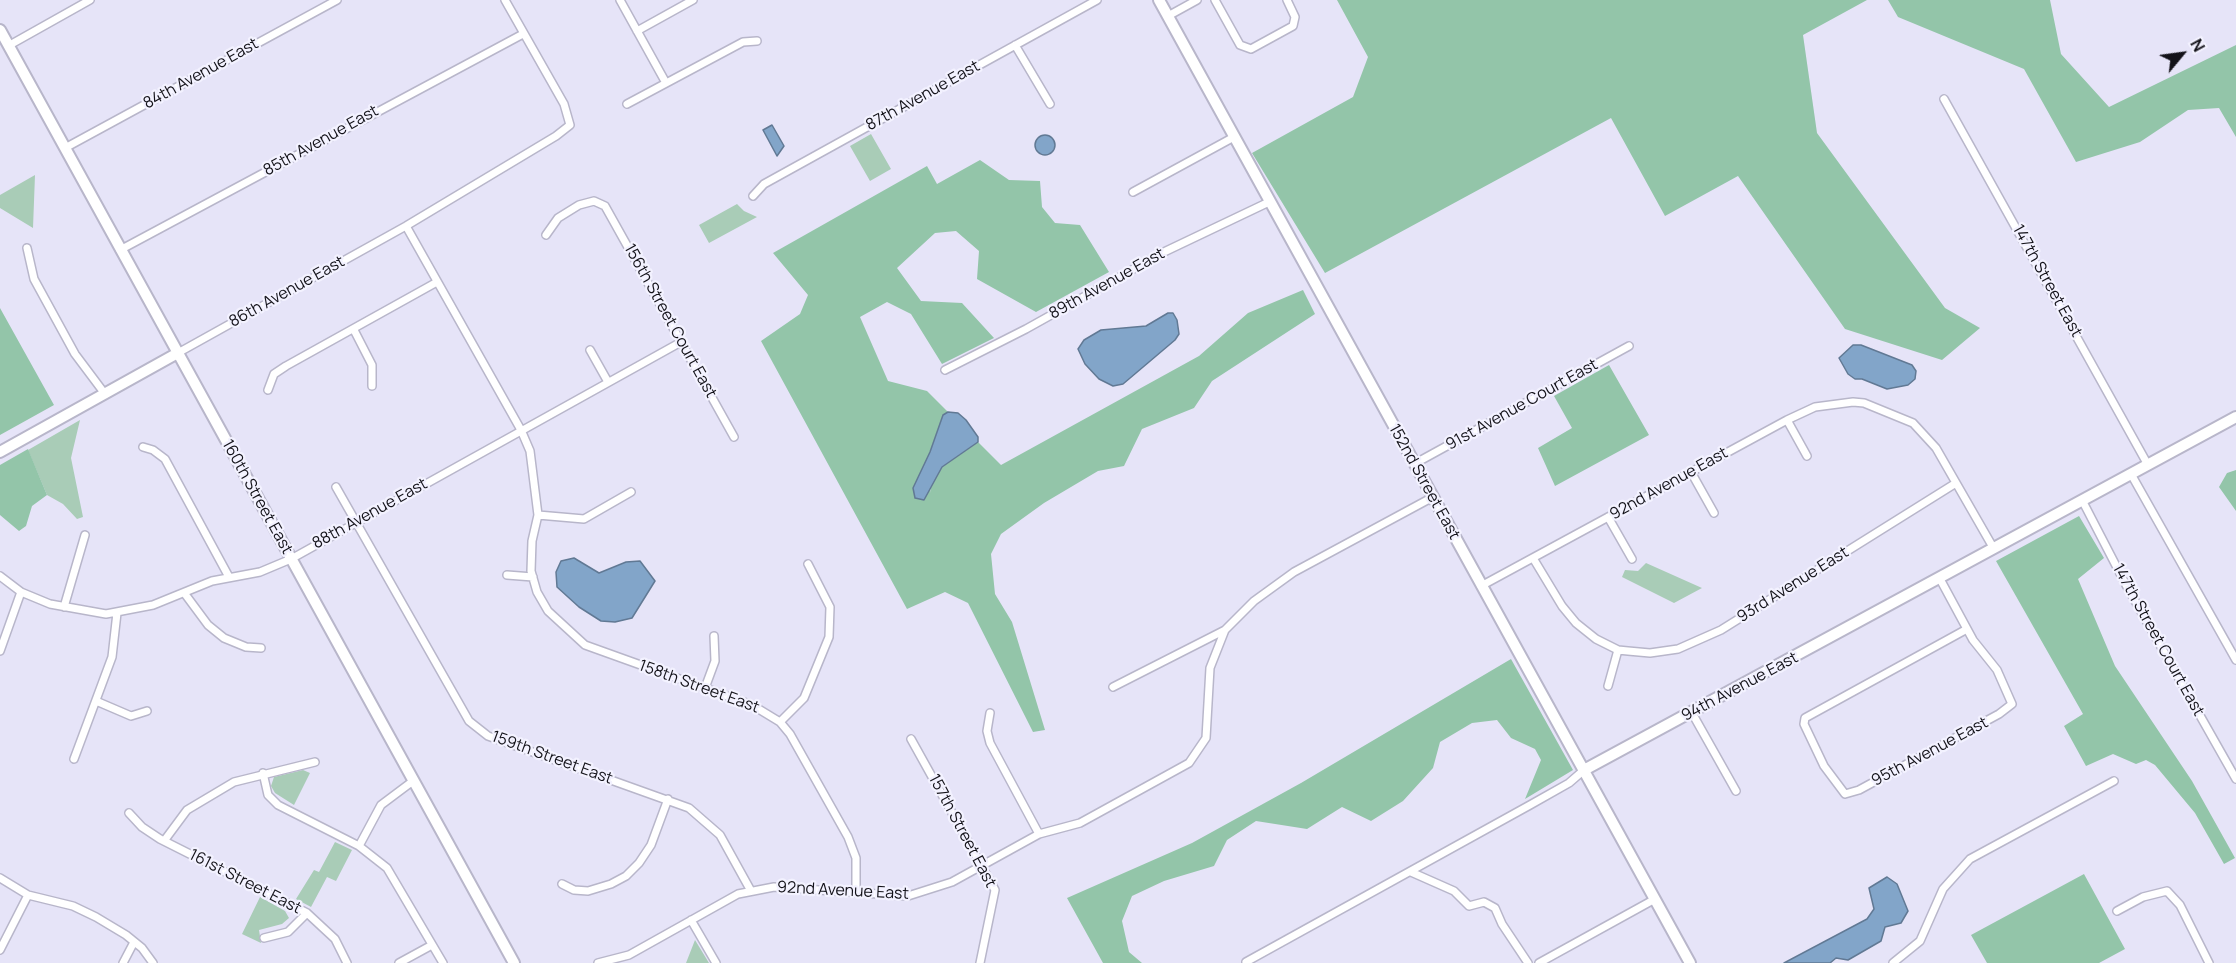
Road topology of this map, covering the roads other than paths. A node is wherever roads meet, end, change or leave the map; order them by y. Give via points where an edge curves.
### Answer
1 (90, 0) edge
2 (337, 0) edge
3 (505, 0) edge
4 (620, 0) edge
5 (693, 0) edge
6 (1097, 0) edge
7 (1159, 0) edge
8 (1197, 0) edge
9 (1215, 0) edge
10 (1287, 0) edge
11 (1168, 16) junction
12 (0, 30) edge
13 (637, 31) junction
14 (524, 34) junction
15 (757, 41) dead end
16 (1015, 45) junction
17 (8, 46) junction
18 (666, 83) junction
19 (1944, 99) dead end
20 (627, 104) dead end
21 (1050, 104) dead end
22 (1234, 137) junction
23 (65, 148) junction
24 (1133, 192) dead end
25 (753, 196) dead end
26 (1269, 202) junction
27 (406, 226) junction
28 (546, 235) dead end
29 (27, 248) dead end
30 (120, 250) junction
31 (437, 282) junction
32 (354, 330) junction
33 (681, 342) junction
34 (1629, 346) dead end
35 (590, 350) dead end
36 (176, 354) junction
37 (945, 370) dead end
38 (608, 382) junction
39 (372, 386) dead end
40 (268, 390) dead end
41 (105, 394) junction
42 (2236, 417) edge
43 (1788, 420) junction
44 (521, 430) junction
45 (734, 437) dead end
46 (143, 447) dead end
47 (0, 452) edge
48 (1807, 456) dead end
49 (1414, 464) junction
50 (2148, 465) junction
51 (1691, 472) junction
52 (2131, 474) junction
53 (1956, 483) junction
54 (336, 487) dead end
55 (631, 492) dead end
56 (1433, 497) junction
57 (2082, 500) junction
58 (1714, 513) dead end
59 (538, 515) junction
60 (1608, 517) junction
61 (356, 522) junction
62 (85, 535) dead end
63 (1994, 549) junction
64 (1533, 558) junction
65 (291, 559) junction
66 (1632, 559) dead end
67 (808, 564) dead end
68 (507, 575) dead end
69 (0, 576) edge
70 (229, 577) junction
71 (533, 578) junction
72 (1940, 579) junction
73 (1481, 586) junction
74 (21, 592) junction
75 (185, 594) junction
76 (64, 607) junction
77 (117, 613) junction
78 (1967, 629) junction
79 (1225, 630) junction
80 (714, 636) dead end
81 (261, 648) dead end
82 (1618, 650) junction
83 (0, 651) edge
84 (2236, 660) edge
85 (1608, 686) dead end
86 (1113, 687) dead end
87 (705, 688) junction
88 (96, 701) junction
89 (147, 711) dead end
90 (990, 713) dead end
91 (1692, 713) junction
92 (780, 722) junction
93 (911, 739) dead end
94 (74, 759) dead end
95 (315, 762) dead end
96 (1584, 770) junction
97 (263, 773) junction
98 (2236, 778) edge
99 (413, 781) junction
100 (2114, 781) dead end
101 (1736, 791) dead end
102 (668, 799) junction
103 (129, 813) dead end
104 (1039, 834) junction
105 (164, 841) junction
106 (359, 846) junction
107 (982, 865) junction
108 (1410, 872) junction
109 (0, 878) edge
110 (562, 884) dead end
111 (751, 891) junction
112 (856, 893) junction
113 (28, 895) junction
114 (1655, 899) junction
115 (2117, 911) dead end
116 (307, 913) junction
117 (691, 920) junction
118 (264, 938) dead end
119 (134, 942) junction
120 (432, 945) junction
121 (0, 950) edge
122 (1246, 962) edge
123 (123, 963) edge
124 (153, 963) edge
125 (347, 963) edge
126 (399, 963) edge
127 (442, 963) edge
128 (514, 963) edge
129 (598, 963) edge
130 (716, 963) edge
131 (980, 963) edge
132 (1528, 963) edge
133 (1539, 963) edge
134 (1690, 963) edge
135 (1893, 963) edge
136 (2209, 963) edge

1 - 17 street
2 - 23 street, 84th Avenue East
3 - 14 street
4 - 13 street
5 - 13 street
6 - 16 street, 87th Avenue East
7 - 11 main road, 152nd Street East
8 - 11 street
9 - 10 street via 1240,45 1251,49 1293,26 1295,16
11 - 22 main road, 152nd Street East
12 - 17 main road, 160th Street East
13 - 18 street
14 - 27 street, 86th Avenue East via 564,104 570,125
14 - 30 street, 85th Avenue East
15 - 18 street via 743,42
16 - 21 street
16 - 25 street, 87th Avenue East via 764,184
17 - 23 main road, 160th Street East
18 - 20 street
19 - 50 street, 147th Street East
22 - 24 street
22 - 26 main road, 152nd Street East
23 - 30 main road, 160th Street East
26 - 37 street, 89th Avenue East via 1164,252
26 - 49 main road, 152nd Street East
27 - 31 street, 158th Street East
27 - 36 street, 86th Avenue East
28 - 33 street, 156th Street Court East via 558,218 579,206 594,201 605,206
29 - 41 street via 34,279 75,354
30 - 36 main road, 160th Street East
31 - 32 street
31 - 44 street, 158th Street East
32 - 39 street via 372,365
32 - 40 street via 274,374
33 - 38 street, 88th Avenue East
33 - 45 street, 156th Street Court East
34 - 49 street, 91st Avenue Court East
35 - 38 street
36 - 41 main road, 86th Avenue East
36 - 65 main road, 160th Street East
38 - 44 street, 88th Avenue East
41 - 47 main road, 86th Avenue East
42 - 50 main road, 94th Avenue East
43 - 48 street
43 - 51 street, 92nd Avenue East
43 - 53 street, 92nd Avenue East via 1815,407 1864,403 1913,423 1936,448
44 - 59 street, 158th Street East via 534,468
44 - 61 street, 88th Avenue East
46 - 70 street via 165,459
49 - 56 main road, 152nd Street East
50 - 52 main road, 94th Avenue East
51 - 58 street
51 - 60 street, 92nd Avenue East
52 - 57 main road, 94th Avenue East
52 - 84 street
53 - 63 street
53 - 82 street, 93rd Avenue East via 1721,630 1678,649 1650,653
54 - 61 street, 159th Street East
55 - 59 street via 584,519
56 - 73 main road, 152nd Street East
56 - 79 street via 1294,572 1254,601
57 - 63 main road, 94th Avenue East
57 - 98 street, 147th Street Court East
59 - 71 street, 158th Street East via 530,559
60 - 64 street, 92nd Avenue East
60 - 66 street
61 - 65 street, 88th Avenue East
61 - 102 street, 159th Street East via 469,721 488,736
62 - 76 street
63 - 72 main road, 94th Avenue East
64 - 73 street, 92nd Avenue East
64 - 82 street via 1568,615 1596,639
65 - 70 street, 88th Avenue East via 260,572
65 - 99 main road, 160th Street East
67 - 92 street via 830,607 829,637 804,698
68 - 71 street
69 - 74 street
70 - 75 street, 88th Avenue East
71 - 87 street, 158th Street East via 548,611 585,645
72 - 78 street
72 - 91 main road, 94th Avenue East
73 - 96 main road, 152nd Street East
74 - 76 street
74 - 83 street
75 - 77 street, 88th Avenue East
75 - 81 street via 208,625 224,638
76 - 77 street
77 - 88 street via 115,647
78 - 78 street, 95th Avenue East via 1997,670 2012,704 1860,790 1845,794 1824,766 1807,733 1805,718
79 - 86 street
79 - 104 street, 92nd Avenue East via 1210,668 1206,738 1189,763 1080,824
80 - 87 street via 715,661
82 - 85 street
87 - 92 street, 158th Street East via 765,711
88 - 89 street via 131,716
88 - 94 street
90 - 104 street via 990,743
91 - 96 main road, 94th Avenue East
91 - 101 street
92 - 112 street, 158th Street East via 848,837 856,858
93 - 107 street, 157th Street East
95 - 97 street
96 - 108 street, 94th Avenue East via 1569,783
96 - 114 main road, 152nd Street East
97 - 105 street via 234,782 197,803 180,817
97 - 106 street via 268,795 278,805
99 - 106 street via 381,805
99 - 128 main road, 160th Street East
100 - 135 street via 1970,859 1943,889 1920,941
102 - 110 street via 651,845 626,876 588,891
102 - 111 street, 159th Street East via 694,812 720,835
103 - 105 street, 161st Street East
104 - 107 street, 92nd Avenue East
105 - 116 street, 161st Street East
106 - 120 street via 394,876
107 - 112 street, 92nd Avenue East via 921,894
107 - 131 street, 157th Street East via 995,896
108 - 122 street, 94th Avenue East
108 - 132 street via 1454,891 1469,906 1484,902 1495,908
109 - 113 street
111 - 112 street, 92nd Avenue East via 782,887
111 - 117 street, 92nd Avenue East via 729,898
113 - 119 street via 73,906
113 - 121 street
114 - 133 street
114 - 134 main road, 152nd Street East
115 - 136 street via 2150,894 2167,891 2180,905
116 - 118 street via 292,930
116 - 125 street, 161st Street East via 335,939
117 - 129 street, 92nd Avenue East via 629,955
117 - 130 street
119 - 123 street
119 - 124 street
120 - 126 street
120 - 127 street

